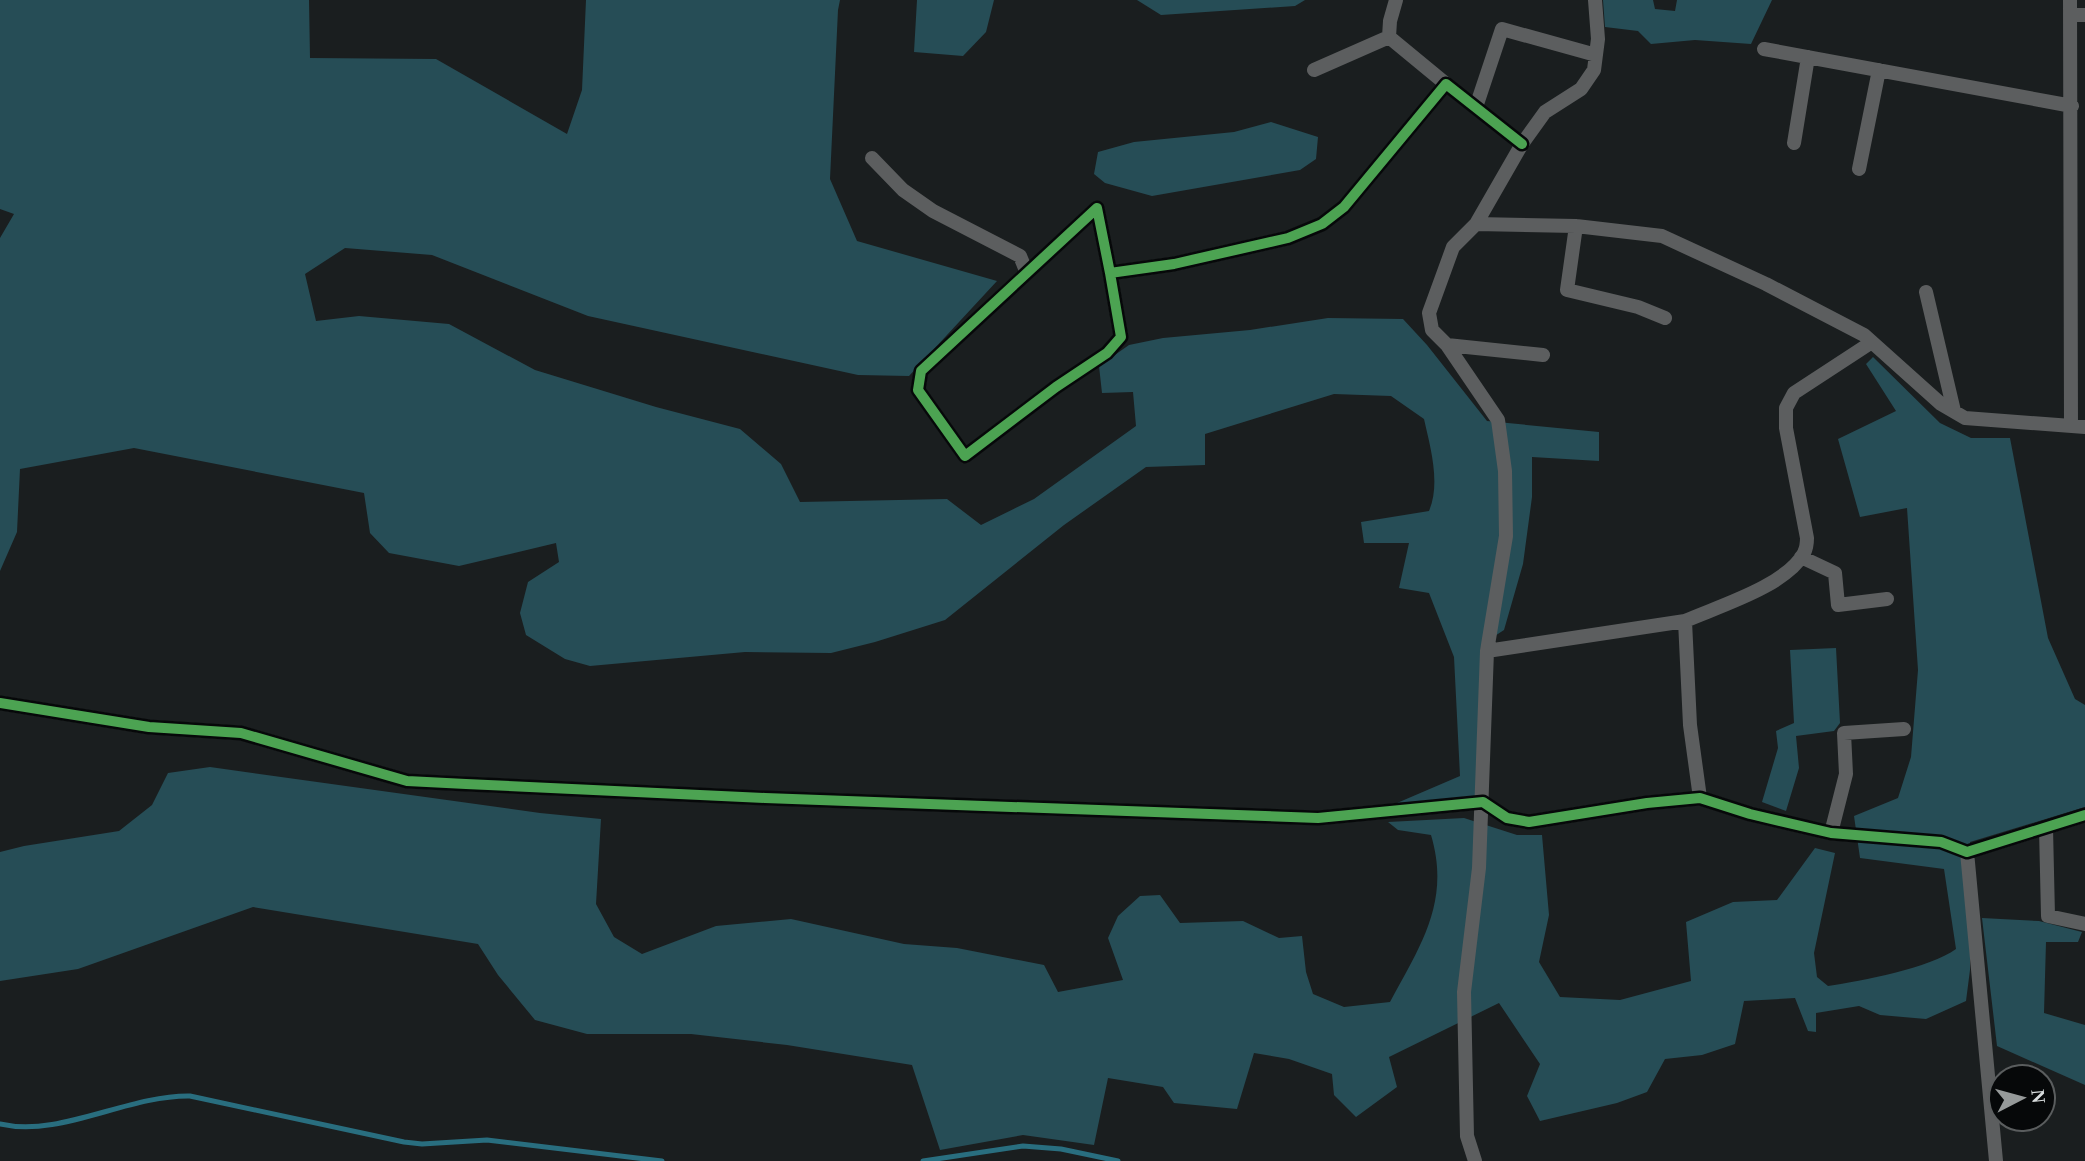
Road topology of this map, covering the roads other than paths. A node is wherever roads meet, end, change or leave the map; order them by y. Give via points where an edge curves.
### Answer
1 (1396, 0) edge
2 (1595, 0) edge
3 (2075, 10) edge
4 (1388, 37) junction
5 (1765, 49) dead end
6 (1596, 55) junction
7 (1808, 57) junction
8 (1314, 70) dead end
9 (1879, 70) junction
10 (1446, 84) junction
11 (2072, 106) junction
12 (1476, 107) junction
13 (1794, 143) dead end
14 (1522, 144) junction
15 (872, 158) dead end
16 (1859, 169) dead end
17 (2078, 211) edge
18 (1476, 223) junction
19 (1576, 226) junction
20 (1027, 272) junction
21 (1110, 273) junction
22 (1926, 292) dead end
23 (1665, 317) dead end
24 (1872, 342) junction
25 (1447, 345) junction
26 (2078, 353) edge
27 (1543, 355) dead end
28 (1954, 411) junction
29 (2078, 426) edge
30 (1801, 557) junction
31 (1887, 599) dead end
32 (1685, 621) junction
33 (1487, 651) junction
34 (0, 703) edge
35 (1904, 729) dead end
36 (1700, 798) junction
37 (1483, 802) junction
38 (2085, 816) edge
39 (2046, 828) junction
40 (1831, 833) junction
41 (1966, 852) junction
42 (2085, 924) edge
43 (1475, 1161) edge
44 (1996, 1161) edge

1 - 4 street
2 - 6 street
3 - 11 street
4 - 8 street
4 - 10 street
5 - 7 street
6 - 12 street via 1502,29
6 - 14 street via 1594,70 1581,89 1545,112
7 - 9 street
7 - 13 street
9 - 11 street
9 - 16 street
10 - 12 street
10 - 21 street via 1344,207 1322,224 1288,238 1174,264
11 - 17 street
12 - 14 street
14 - 18 street
15 - 20 street via 902,190 933,211 1020,256
17 - 26 street
18 - 19 street
18 - 25 street via 1453,247 1429,313 1432,330
19 - 23 street via 1567,290
19 - 24 street via 1662,236 1766,284
20 - 21 street via 1097,208
20 - 21 street via 921,371 918,390 965,456 1107,353 1121,337
22 - 28 street
24 - 28 street
24 - 30 street via 1794,393 1786,408 1807,538
25 - 27 street
25 - 33 street via 1498,420 1505,471 1506,536
26 - 29 street
28 - 29 street via 1965,418
30 - 31 street via 1835,573 1838,605
30 - 32 street via 1776,581
32 - 33 street
32 - 36 street via 1690,725
33 - 37 street
34 - 37 street via 149,727 242,733 408,780 442,783 1318,818
35 - 40 street via 1844,733 1846,774
36 - 37 street via 1529,822 1507,818
36 - 40 street
37 - 43 street via 1464,992 1467,1136
38 - 39 street
39 - 41 street
39 - 42 street via 2048,916
40 - 41 street via 1941,842
41 - 44 street

